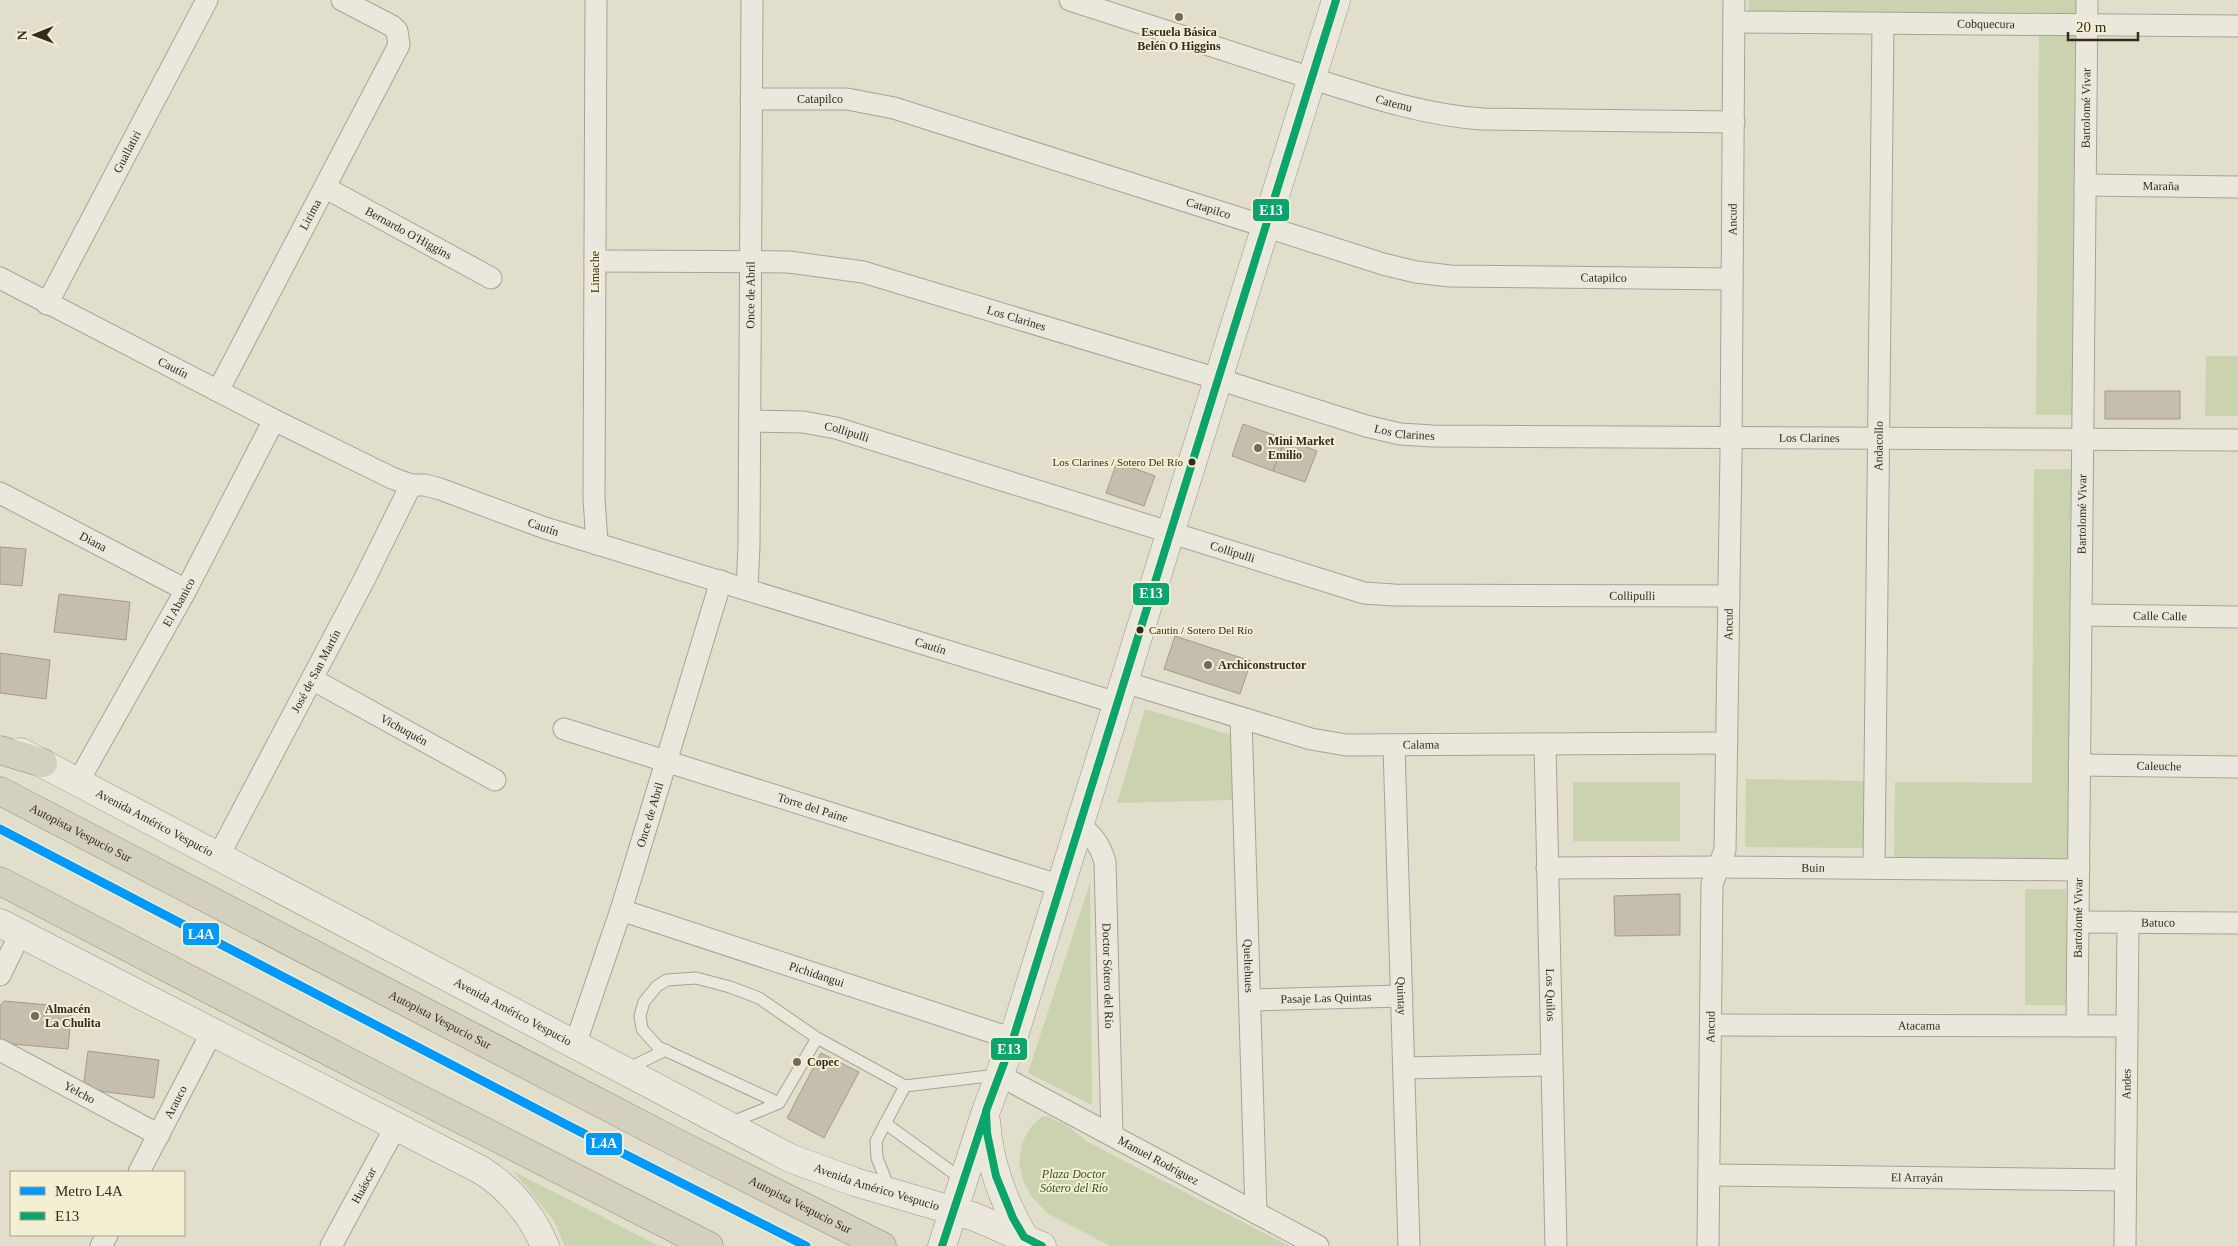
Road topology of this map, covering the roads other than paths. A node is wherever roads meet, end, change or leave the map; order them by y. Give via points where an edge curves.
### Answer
1 (207, 0) edge
2 (596, 0) edge
3 (752, 0) edge
4 (1070, 0) edge
5 (1336, 0) edge
6 (1734, 0) edge
7 (2087, 0) edge
8 (347, 1) edge
9 (1734, 22) junction
10 (1882, 24) junction
11 (2086, 25) junction
12 (2238, 26) edge
13 (1312, 78) junction
14 (751, 98) junction
15 (1734, 122) junction
16 (2085, 185) junction
17 (2238, 187) edge
18 (326, 188) junction
19 (1266, 227) junction
20 (595, 261) junction
21 (750, 262) junction
22 (0, 278) edge
23 (492, 278) dead end
24 (1732, 279) junction
25 (47, 304) junction
26 (1218, 379) junction
27 (218, 391) junction
28 (274, 420) junction
29 (750, 421) junction
30 (1731, 436) junction
31 (1878, 437) junction
32 (2083, 438) junction
33 (2238, 440) edge
34 (411, 485) junction
35 (0, 493) edge
36 (1170, 533) junction
37 (597, 544) junction
38 (721, 581) junction
39 (747, 589) junction
40 (186, 590) junction
41 (1729, 596) junction
42 (2081, 615) junction
43 (2238, 617) edge
44 (312, 679) junction
45 (1121, 692) junction
46 (1241, 718) junction
47 (564, 729) dead end
48 (0, 740) edge
49 (1727, 742) junction
50 (1545, 744) junction
51 (1394, 746) junction
52 (0, 750) edge
53 (666, 761) junction
54 (43, 764) junction
55 (2080, 765) junction
56 (2238, 767) edge
57 (495, 780) dead end
58 (78, 782) junction
59 (0, 791) edge
60 (1079, 825) junction
61 (218, 857) junction
62 (1719, 867) junction
63 (1547, 868) junction
64 (1874, 868) junction
65 (2079, 870) junction
66 (0, 881) edge
67 (1061, 886) junction
68 (621, 910) junction
69 (2078, 922) junction
70 (2128, 922) junction
71 (2238, 923) edge
72 (10, 929) edge
73 (0, 974) edge
74 (1402, 996) junction
75 (1251, 1000) junction
76 (1711, 1025) junction
77 (2077, 1026) junction
78 (2127, 1026) junction
79 (212, 1032) junction
80 (817, 1038) junction
81 (1013, 1039) junction
82 (575, 1045) junction
83 (0, 1050) edge
84 (666, 1050) junction
85 (1551, 1065) junction
86 (1404, 1068) junction
87 (624, 1070) junction
88 (999, 1075) junction
89 (905, 1086) junction
90 (779, 1103) junction
91 (986, 1111) junction
92 (885, 1123) junction
93 (726, 1124) junction
94 (396, 1126) junction
95 (159, 1135) junction
96 (1112, 1135) junction
97 (140, 1171) edge
98 (1709, 1174) junction
99 (963, 1180) junction
100 (2125, 1180) junction
101 (892, 1193) junction
102 (953, 1210) junction
103 (1256, 1213) junction
104 (1033, 1242) edge
105 (942, 1245) edge
106 (331, 1246) edge
107 (545, 1246) edge
108 (709, 1246) edge
109 (882, 1246) edge
110 (1318, 1246) edge
111 (1409, 1246) edge
112 (1556, 1246) edge
113 (1708, 1246) edge
114 (2125, 1246) edge

1 - 25 street, Guallatiri
2 - 20 street, Limache
3 - 14 street, Once de Abril
4 - 13 street, Catemu
5 - 13 main road
6 - 9 street, Ancud
7 - 11 street, Bartolomé Vivar
8 - 18 street, Lirima via 392,26 399,38 397,52
9 - 10 street, Cobquecura
9 - 15 street, Ancud
10 - 11 street, Cobquecura
10 - 31 street, Andacollo
11 - 12 street, Cobquecura
11 - 16 street, Bartolomé Vivar
13 - 15 street, Catemu via 1416,110 1463,118
13 - 19 main road
14 - 19 street, Catapilco via 847,100 894,108
14 - 21 street, Once de Abril
15 - 24 street, Ancud
16 - 17 street, Maraña
16 - 32 street, Bartolomé Vivar
18 - 23 street, Bernardo O'Higgins
18 - 27 street, Lirima
19 - 24 street, Catapilco via 1383,264 1433,274
19 - 26 main road
20 - 21 street, Los Clarines
20 - 37 street, Limache via 594,498
21 - 26 street, Los Clarines via 789,262 863,272
21 - 29 street, Once de Abril
22 - 25 street, Cautín
24 - 30 street, Ancud
25 - 27 street, Cautín
26 - 30 street, Los Clarines via 1400,434
26 - 36 main road
27 - 28 street, Cautín
28 - 34 street, Cautín
28 - 40 street, El Abanico
29 - 36 street, Collipulli via 803,422 836,428
29 - 39 street, Once de Abril
30 - 31 street, Los Clarines
30 - 41 street, Ancud
31 - 32 street, Los Clarines
31 - 64 street, Andacollo
32 - 33 street, Los Clarines
32 - 42 street, Bartolomé Vivar
34 - 37 street, Cautín via 440,489
34 - 44 street, José de San Martín
35 - 40 street, Diana
36 - 41 street, Collipulli via 1350,590 1378,595
36 - 45 main road
37 - 38 street, Cautín
38 - 39 street, Cautín
38 - 53 street, Once de Abril
39 - 45 street, Cautín
40 - 58 street, El Abanico
41 - 49 street, Ancud
42 - 43 street, Calle Calle
42 - 55 street, Bartolomé Vivar
44 - 57 street, Vichuquén
44 - 61 street, José de San Martín
45 - 46 street, Calama
45 - 60 main road
46 - 51 street, Calama via 1330,744
46 - 75 street, Queltehues
47 - 53 street, Torre del Paine
48 - 54 main road, Avenida Américo Vespucio
49 - 50 street, Calama
49 - 62 street, Ancud via 1725,850
50 - 51 street, Calama
50 - 63 street, Los Quilos
51 - 74 street, Quintay
52 - 54 highway
53 - 67 street, Torre del Paine
53 - 68 street, Once de Abril
54 - 58 main road, Avenida Américo Vespucio
55 - 56 street, Caleuche
55 - 65 street, Bartolomé Vivar
58 - 61 main road, Avenida Américo Vespucio
59 - 109 highway, Autopista Vespucio Sur
60 - 67 main road
60 - 96 street, Doctor Sótero del Río via 1097,841 1105,862
61 - 82 main road, Avenida Américo Vespucio
62 - 63 street, Buin
62 - 64 street, Buin
62 - 76 street, Ancud via 1712,884
63 - 85 street, Los Quilos
64 - 65 street, Buin
65 - 69 street, Bartolomé Vivar
66 - 108 highway
67 - 81 main road
68 - 81 street, Pichidangui
68 - 82 street, Once de Abril
69 - 70 street, Batuco
69 - 77 street, Bartolomé Vivar
70 - 71 street, Batuco
70 - 78 street, Andes
72 - 73 street
72 - 79 main road
74 - 75 street, Pasaje Las Quintas
74 - 86 street, Quintay
75 - 103 street, Queltehues
76 - 77 street, Atacama
76 - 98 street, Ancud
77 - 78 street, Atacama
78 - 100 street, Andes
79 - 94 main road
79 - 95 street, Arauco
80 - 84 lane via 747,992 696,978 678,978 657,986 641,1009 645,1034
80 - 89 lane
80 - 90 lane
81 - 88 main road
82 - 87 main road, Avenida Américo Vespucio
83 - 95 street, Yelcho
84 - 87 lane
84 - 90 lane
85 - 86 street
85 - 112 street, Los Quilos
86 - 111 street, Quintay
87 - 93 main road, Avenida Américo Vespucio
88 - 89 lane
88 - 91 main road
88 - 96 street, Manuel Rodríguez
89 - 92 lane
90 - 93 lane
91 - 99 main road
91 - 104 main road via 990,1155 1003,1197
92 - 99 lane
92 - 101 lane via 876,1141 877,1158
93 - 101 main road, Avenida Américo Vespucio via 790,1158
94 - 106 street, Huáscar
94 - 107 main road via 500,1183 529,1214
95 - 97 street, Arauco
96 - 103 street, Manuel Rodríguez
98 - 100 street, El Arrayán
98 - 113 street, Ancud
99 - 102 main road
100 - 114 street, Andes
101 - 102 main road, Avenida Américo Vespucio
102 - 104 main road, Avenida Américo Vespucio
102 - 105 main road
103 - 110 street, Manuel Rodríguez

